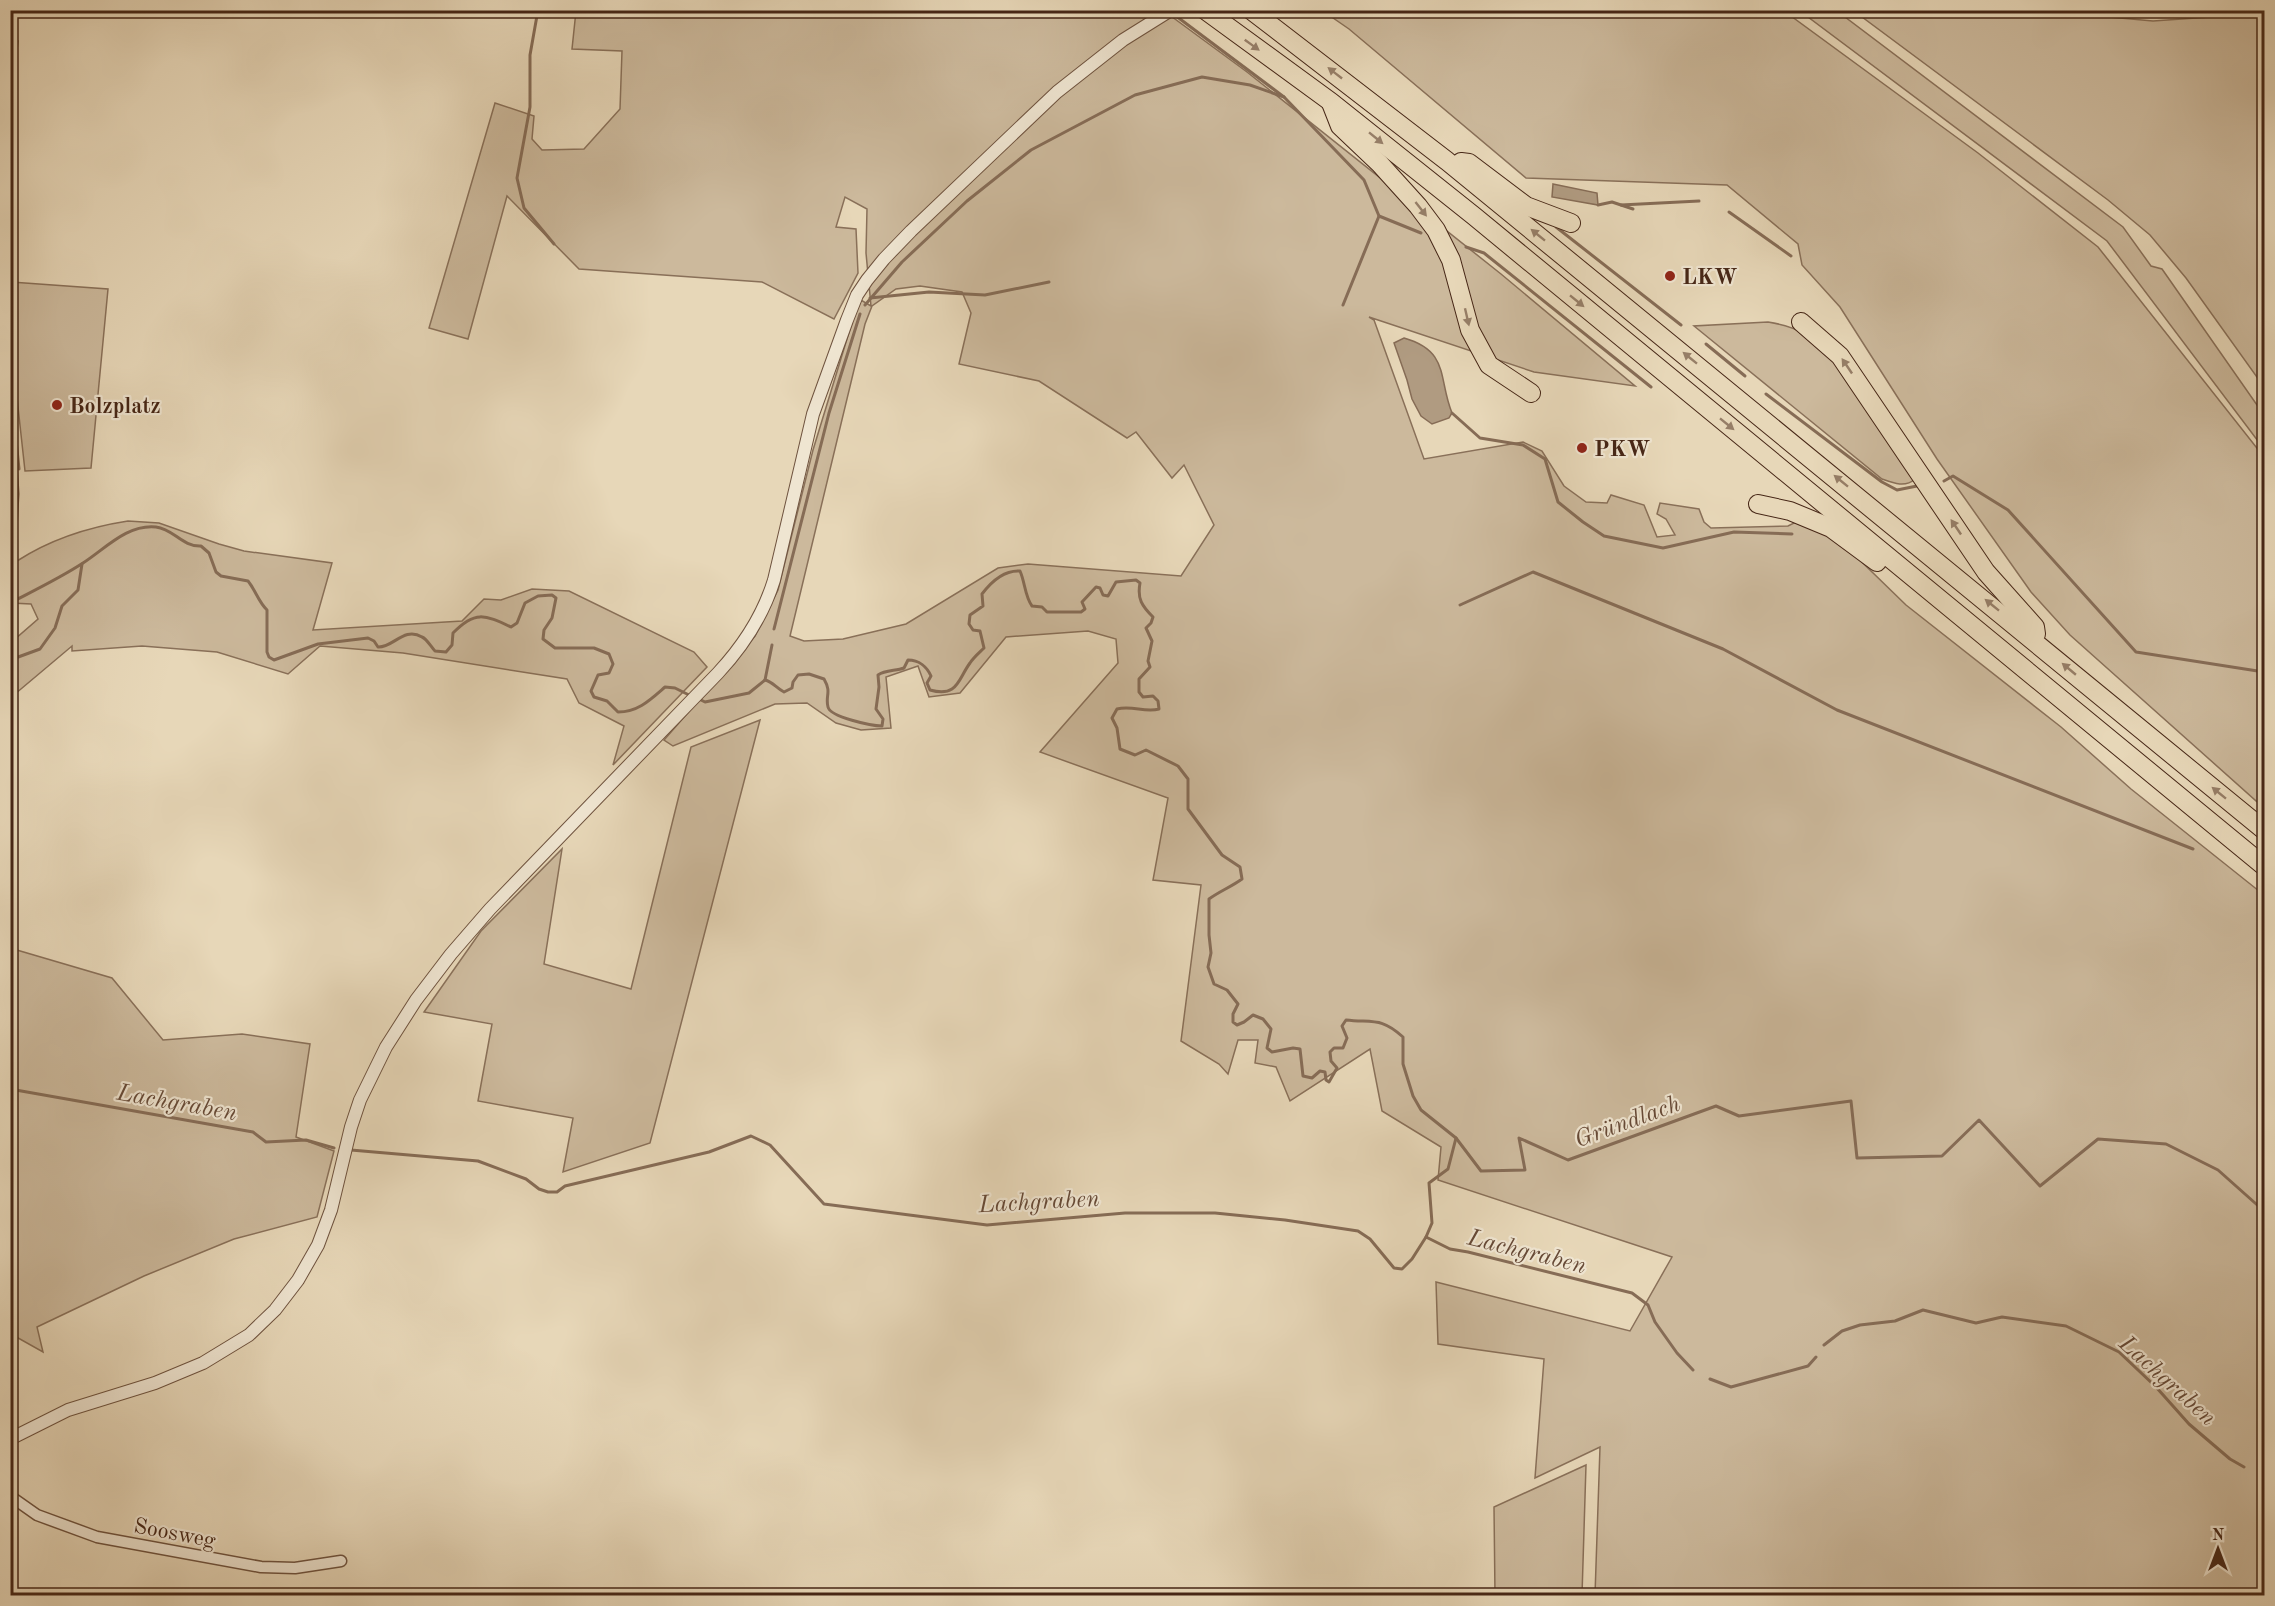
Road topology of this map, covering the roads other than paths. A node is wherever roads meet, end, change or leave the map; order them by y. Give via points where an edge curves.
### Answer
1 (1172, 10) edge
2 (1205, 10) edge
3 (1251, 10) edge
4 (2138, 10) edge
5 (2151, 10) edge
6 (1331, 102) junction
7 (1448, 161) junction
8 (1571, 223) dead end
9 (1801, 322) dead end
10 (1531, 393) dead end
11 (10, 443) edge
12 (1758, 504) dead end
13 (10, 549) edge
14 (1902, 568) junction
15 (2037, 642) junction
16 (2265, 830) edge
17 (2265, 866) edge
18 (10, 1439) edge
19 (10, 1496) edge
20 (341, 1561) dead end

1 - 18 street via 1108,51 1058,92 893,248 861,288 813,414 780,560 765,606 738,650 490,909 416,1000 368,1080 353,1118 324,1229 309,1262 281,1303 249,1335 203,1363 155,1383 68,1410
2 -> 6 highway
7 -> 3 highway
4 - 5 street
6 -> 10 highway via 1340,126 1380,164 1437,230 1451,260 1470,330 1489,365
6 -> 14 highway
7 - 8 highway via 1469,163 1526,206
15 -> 7 highway
15 -> 9 highway via 2035,627 1986,572 1840,356
11 - 13 street
12 - 14 highway via 1807,516 1831,528 1879,563
14 - 17 highway
16 -> 15 highway
19 - 20 street, Soosweg via 37,1515 97,1537 261,1567 295,1568

